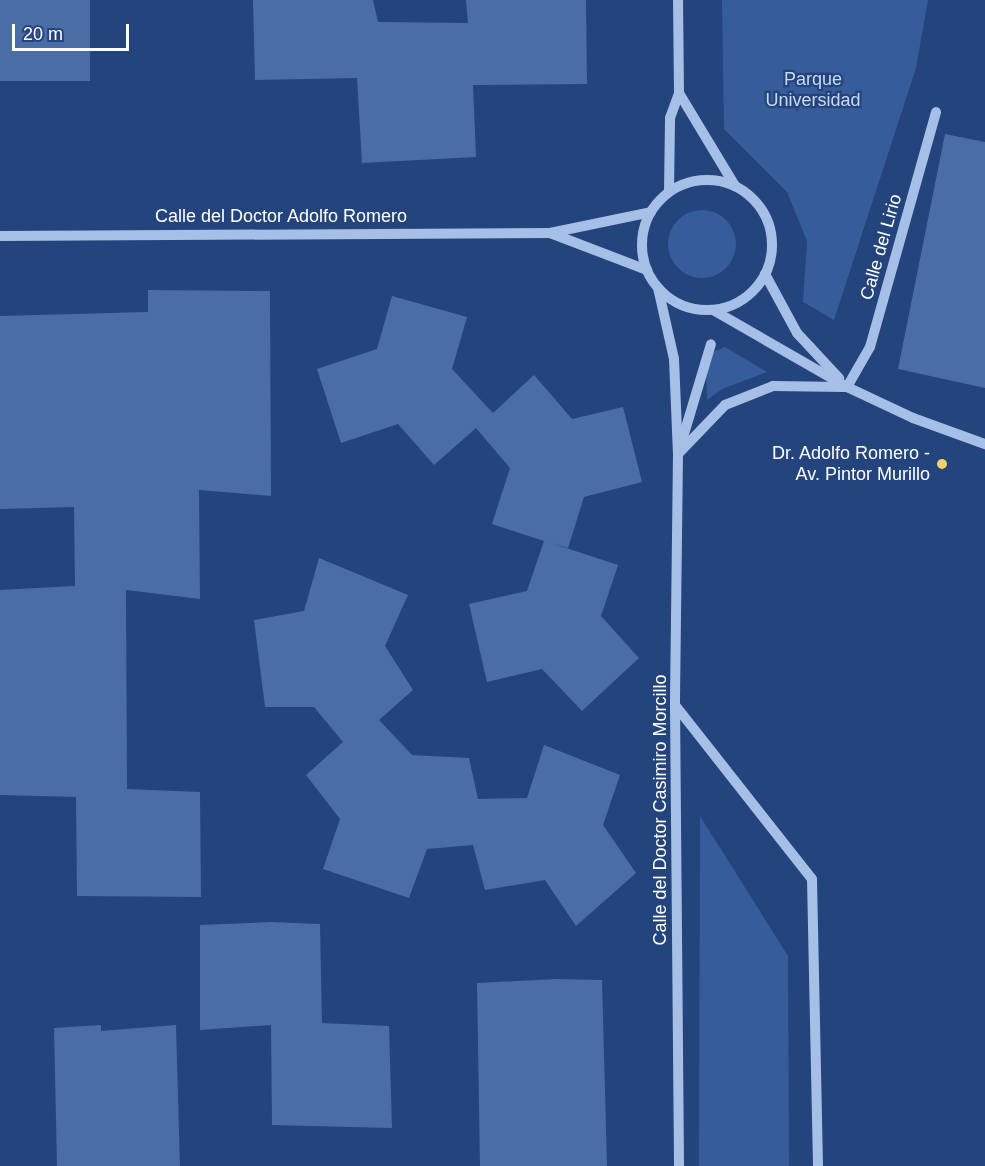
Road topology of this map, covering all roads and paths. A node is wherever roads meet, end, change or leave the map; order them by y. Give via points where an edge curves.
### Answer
1 (678, 0) edge
2 (679, 93) junction
3 (936, 112) dead end
4 (735, 186) junction
5 (669, 192) junction
6 (651, 212) junction
7 (0, 228) edge
8 (13, 233) junction
9 (550, 233) junction
10 (0, 236) edge
11 (647, 270) junction
12 (765, 274) junction
13 (658, 288) junction
14 (713, 310) junction
15 (711, 344) dead end
16 (847, 387) junction
17 (985, 444) edge
18 (678, 454) junction
19 (675, 705) junction
20 (679, 1166) edge
21 (818, 1166) edge

1 - 2 street
2 - 4 street
2 - 5 street via 670,118
3 - 16 street, Calle del Lirio via 870,347
4 - 5 street via 701,180
4 - 12 street via 765,214 771,254
5 - 6 street
6 - 9 street, Calle del Doctor Adolfo Romero
6 - 11 street via 642,241
7 - 8 street
8 - 9 street, Calle del Doctor Adolfo Romero
8 - 10 street
9 - 11 street, Calle del Doctor Adolfo Romero
11 - 13 street
12 - 14 street via 752,291 734,304
12 - 16 street via 797,333
13 - 14 street via 689,308
13 - 18 street, Calle del Doctor Casimiro Morcillo via 674,360
14 - 16 street
15 - 18 street, Calle del Doctor Casimiro Morcillo
16 - 17 street via 913,418
16 - 18 street via 773,386 725,405
18 - 19 street, Calle del Doctor Casimiro Morcillo
19 - 20 street, Calle del Doctor Casimiro Morcillo
19 - 21 street via 812,879

